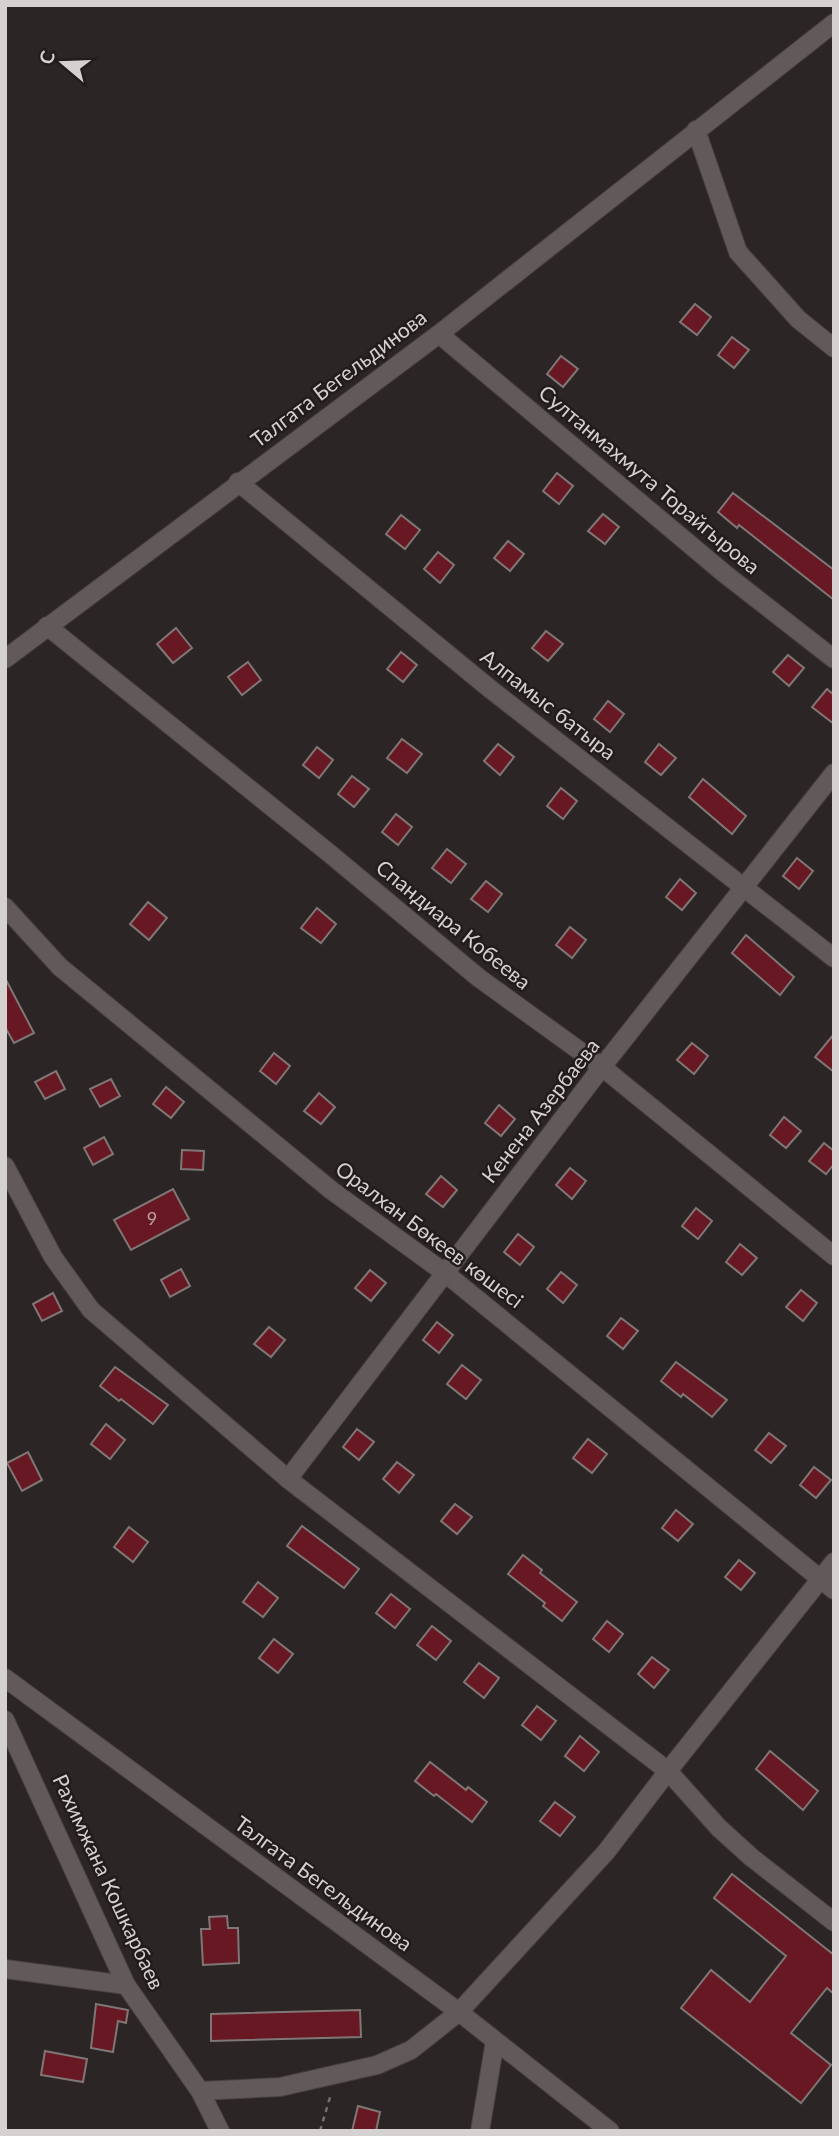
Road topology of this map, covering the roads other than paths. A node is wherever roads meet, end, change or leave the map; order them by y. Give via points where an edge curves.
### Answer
1 (834, 23) edge
2 (696, 130) junction
3 (439, 334) junction
4 (834, 348) edge
5 (239, 482) junction
6 (47, 626) junction
7 (5, 659) edge
8 (834, 659) edge
9 (834, 773) edge
10 (744, 886) junction
11 (5, 908) edge
12 (834, 958) edge
13 (602, 1068) junction
14 (5, 1166) edge
15 (834, 1256) edge
16 (445, 1273) junction
17 (288, 1479) junction
18 (834, 1562) edge
19 (827, 1585) edge
20 (5, 1678) edge
21 (5, 1720) edge
22 (13, 1748) edge
23 (668, 1771) junction
24 (834, 1922) edge
25 (5, 1969) edge
26 (126, 1985) junction
27 (458, 2012) junction
28 (495, 2041) junction
29 (200, 2091) junction
30 (220, 2131) edge
31 (480, 2131) edge
32 (610, 2131) edge

1 - 2 street, Талгата Бегельдинова
2 - 3 street, Талгата Бегельдинова
2 - 4 street via 738,252 798,319
3 - 5 street, Талгата Бегельдинова
3 - 8 street, Султанмахмута Торайгырова via 725,574
5 - 6 street, Талгата Бегельдинова
5 - 10 street, Алпамыс батыра via 489,688
6 - 7 street, Талгата Бегельдинова
6 - 13 street, Спандиара Кобеева via 479,978
9 - 10 street, Кенена Азербаева
10 - 12 street, Алпамыс батыра
10 - 13 street, Кенена Азербаева
11 - 16 street, Оралхан Бөкеев көшесі via 60,967 331,1190
13 - 15 street, Спандиара Кобеева
13 - 16 street, Кенена Азербаева
14 - 17 street via 53,1257 91,1310
16 - 17 street, Кенена Азербаева
16 - 19 street, Оралхан Бөкеев көшесі
17 - 23 street
18 - 19 street
19 - 23 street
20 - 27 street, Талгата Бегельдинова
21 - 22 street, Рахимжана Кошкарбаев
22 - 26 street, Рахимжана Кошкарбаев
23 - 24 street via 719,1828
23 - 27 street via 606,1852
25 - 26 street
26 - 29 street, Рахимжана Кошкарбаев
27 - 28 street, Талгата Бегельдинова
27 - 29 street via 411,2050 377,2065 280,2087
28 - 31 street
28 - 32 street, Талгата Бегельдинова
29 - 30 street, Рахимжана Кошкарбаев

